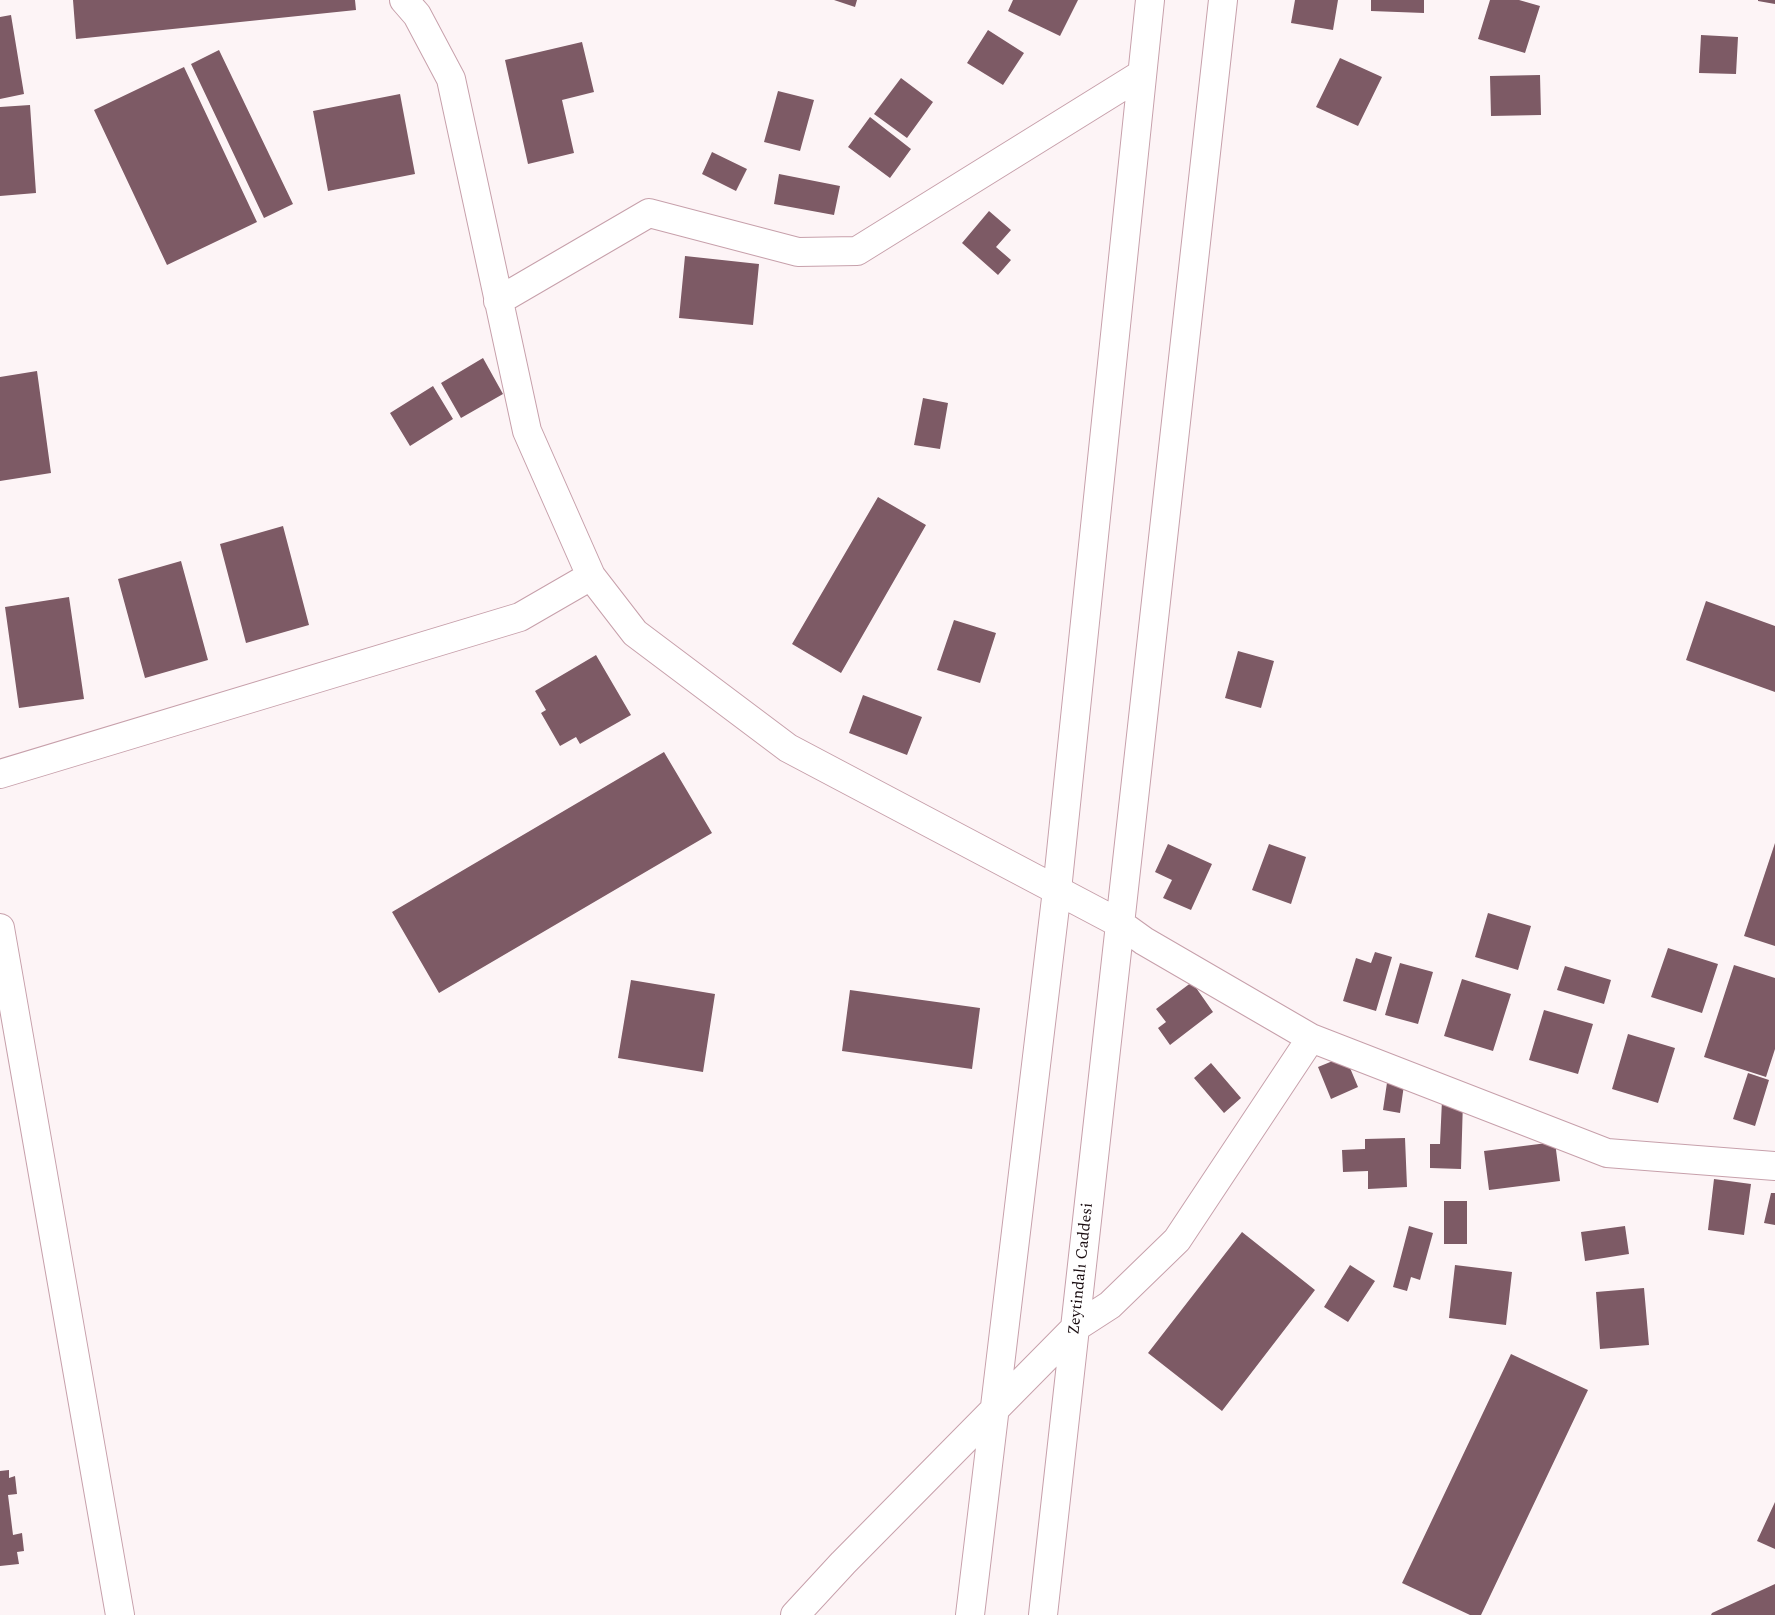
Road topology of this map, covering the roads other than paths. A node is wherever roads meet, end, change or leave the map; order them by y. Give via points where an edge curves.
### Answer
1 (404, 0) edge
2 (1150, 0) edge
3 (1223, 0) edge
4 (1142, 74) junction
5 (498, 301) junction
6 (591, 576) junction
7 (0, 774) edge
8 (1057, 890) junction
9 (1119, 923) junction
10 (0, 928) edge
11 (1311, 1038) junction
12 (1775, 1166) edge
13 (1076, 1327) junction
14 (995, 1409) junction
15 (120, 1615) edge
16 (795, 1615) edge
17 (970, 1615) edge
18 (1043, 1615) edge

1 - 5 street via 417,15 451,79
2 - 4 street
3 - 9 street, Zeytindalı Caddesi
4 - 5 street via 857,251 798,252 649,213
4 - 8 street
5 - 6 street via 526,431
6 - 7 street via 520,617
6 - 8 street via 635,633 788,748
8 - 9 street
8 - 14 street
9 - 11 street via 1144,941
9 - 13 street, Zeytindalı Caddesi
10 - 15 street
11 - 12 street via 1607,1153
11 - 13 street via 1177,1240 1110,1305
13 - 14 street
13 - 18 street, Zeytindalı Caddesi
14 - 16 street
14 - 17 street

